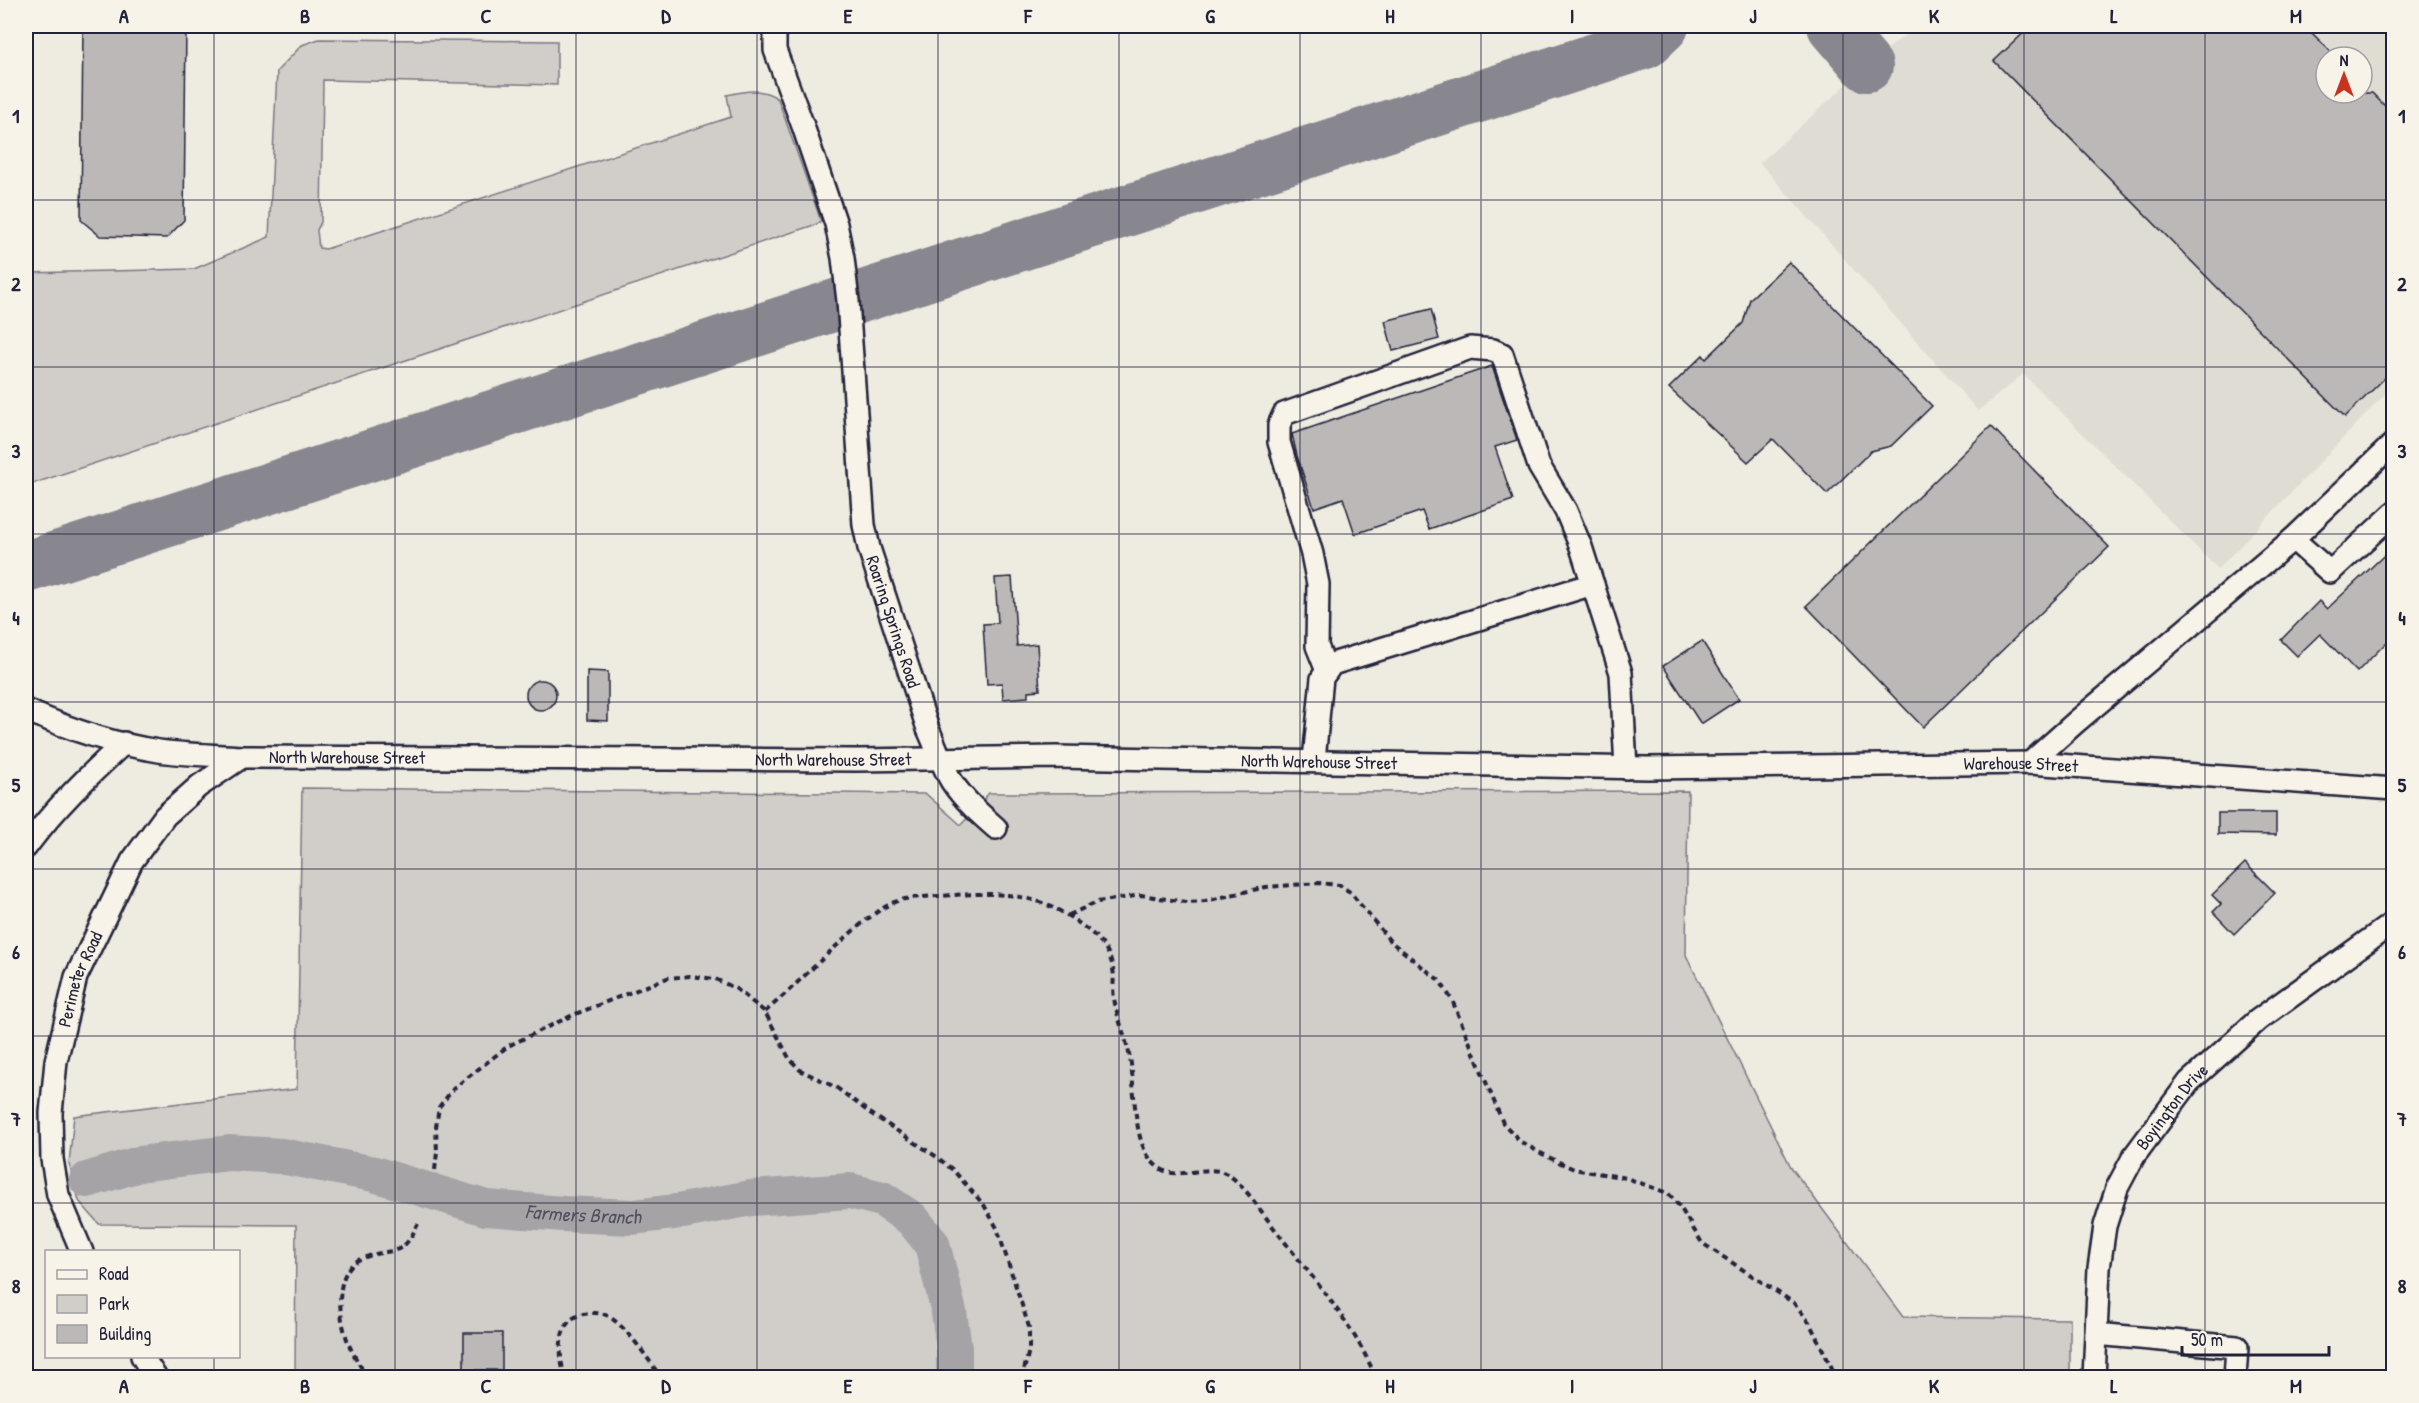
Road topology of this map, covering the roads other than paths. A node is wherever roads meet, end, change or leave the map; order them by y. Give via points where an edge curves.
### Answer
1 (775, 26) edge
2 (2394, 443) edge
3 (2394, 513) edge
4 (2293, 539) junction
5 (1593, 584) junction
6 (1327, 671) junction
7 (26, 710) edge
8 (124, 743) junction
9 (242, 757) junction
10 (941, 758) junction
11 (1314, 760) junction
12 (2030, 763) junction
13 (1626, 768) junction
14 (1648, 768) joint
15 (2394, 789) edge
16 (996, 828) dead end
17 (26, 847) edge
18 (2394, 922) edge
19 (82, 1250) edge
20 (2096, 1334) junction
21 (143, 1358) edge
22 (156, 1377) edge
23 (2094, 1377) edge
24 (2235, 1377) edge

1 - 10 street, Roaring Springs Road via 774,50 836,224 843,258 869,548
2 - 4 street
3 - 4 street via 2330,572
4 - 12 street
5 - 6 street via 1332,664
5 - 6 street via 1566,511 1539,466 1502,354 1470,348 1284,414 1279,425 1279,442 1318,584 1317,646
5 - 13 street via 1621,673
6 - 11 street via 1322,678
7 - 8 street, North Warehouse Street via 57,724
8 - 9 street, North Warehouse Street via 159,751
8 - 17 street via 45,821
9 - 10 street, North Warehouse Street
9 - 19 street, Perimeter Road via 199,786 165,816 132,861 76,977 56,1061 51,1113 58,1195
10 - 11 street, North Warehouse Street
10 - 16 street, Roaring Springs Road via 952,782
11 - 13 street, North Warehouse Street
12 - 14 street, Warehouse Street
12 - 15 street, Warehouse Street
13 - 14 street, North Warehouse Street
18 - 20 street, Boyington Drive via 2232,1043 2189,1082 2134,1156 2117,1188 2105,1227
20 - 23 street, Boyington Drive
20 - 24 street via 2238,1347
21 - 22 street

